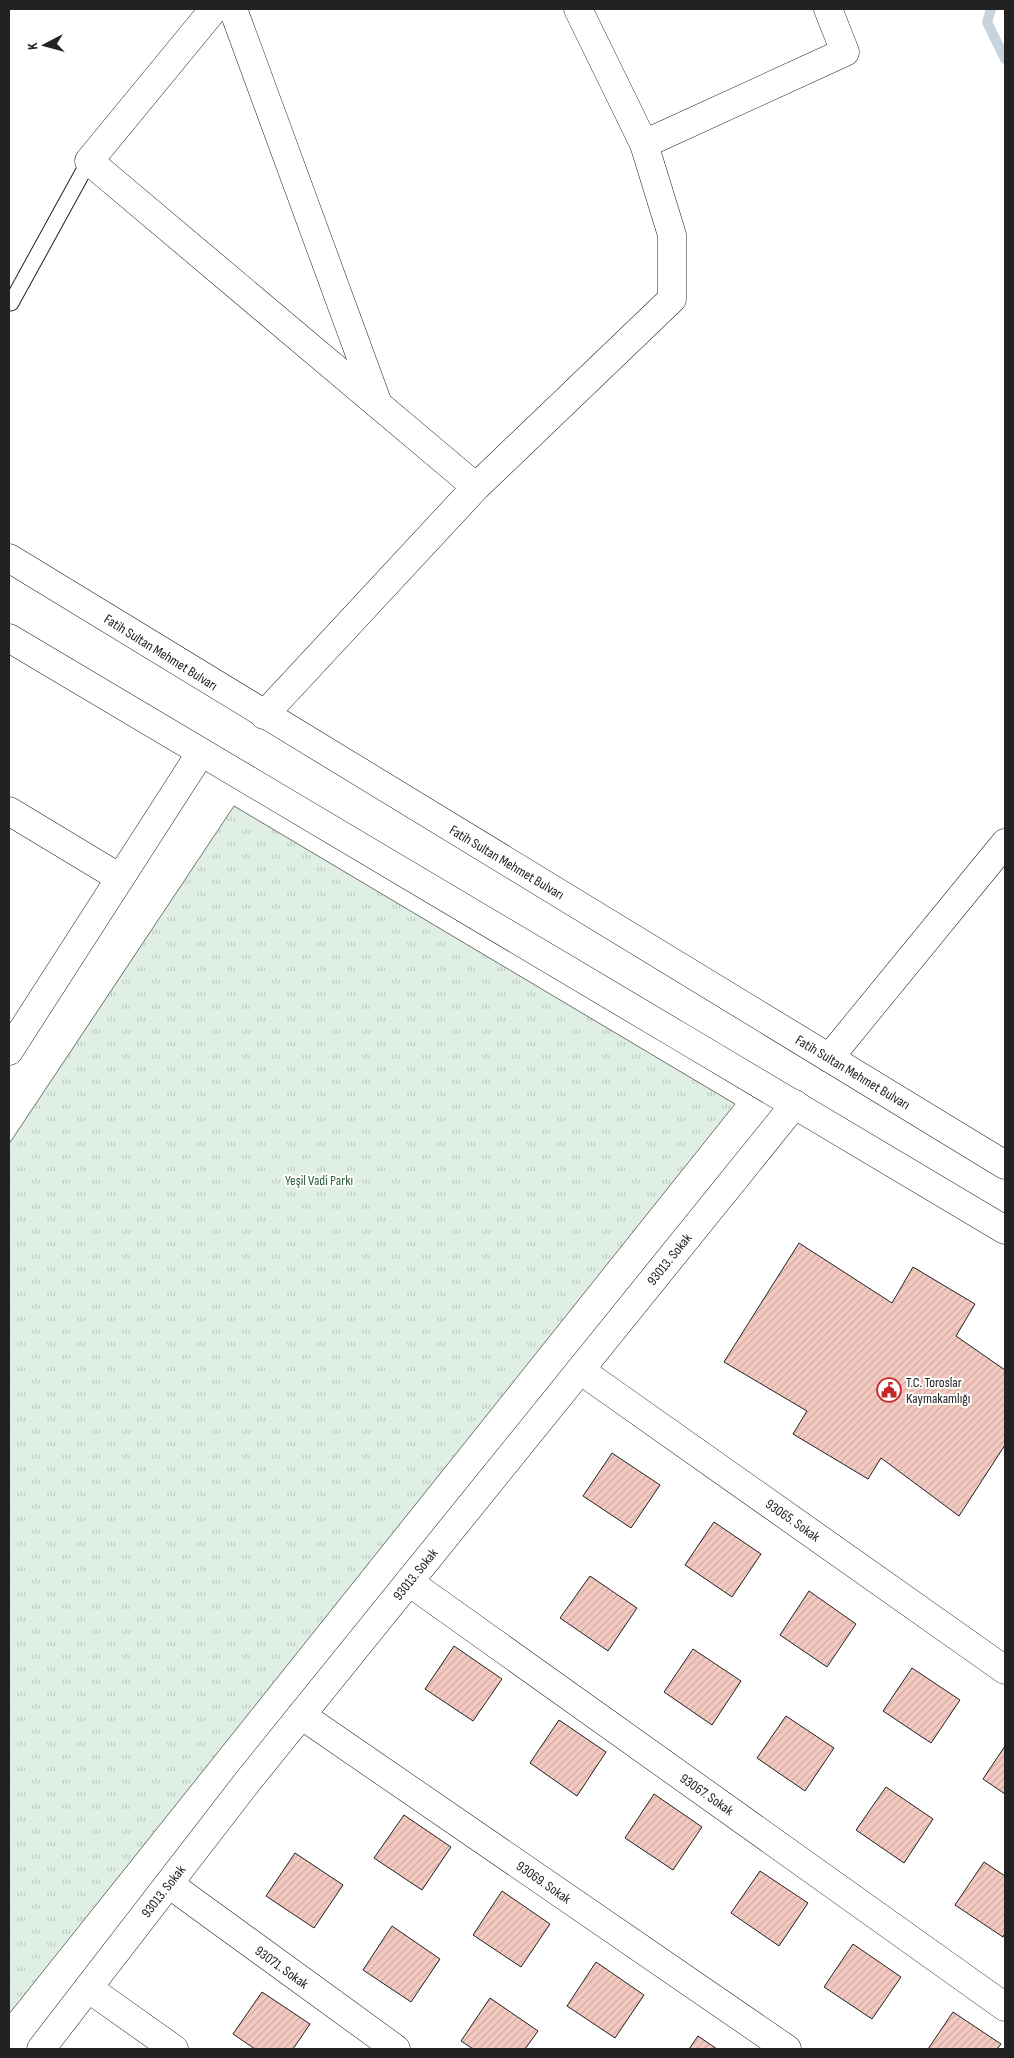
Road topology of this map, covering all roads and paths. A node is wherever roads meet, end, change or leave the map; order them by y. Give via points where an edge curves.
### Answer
1 (214, 9) edge
2 (232, 9) edge
3 (578, 9) edge
4 (828, 9) edge
5 (644, 144) junction
6 (89, 161) junction
7 (9, 301) edge
8 (379, 405) junction
9 (476, 487) junction
10 (9, 558) edge
11 (9, 638) edge
12 (264, 715) junction
13 (200, 754) junction
14 (9, 811) edge
15 (1005, 843) edge
16 (120, 878) junction
17 (9, 1051) edge
18 (829, 1058) junction
19 (795, 1104) junction
20 (1005, 1165) edge
21 (1005, 1230) edge
22 (580, 1370) junction
23 (409, 1582) junction
24 (1005, 1670) edge
25 (301, 1715) junction
26 (169, 1884) junction
27 (88, 1988) junction
28 (1005, 2007) edge
29 (41, 2049) edge
30 (174, 2049) edge
31 (396, 2049) edge
32 (787, 2049) edge

1 - 6 street
2 - 8 street
3 - 5 street
4 - 5 street via 845,52
5 - 9 street via 672,235 672,298
6 - 7 lane via 11,303
6 - 8 street
8 - 9 street
9 - 12 street
10 - 12 street, Fatih Sultan Mehmet Bulvarı
11 - 13 street
12 - 18 street, Fatih Sultan Mehmet Bulvarı
13 - 16 street
13 - 19 street
14 - 16 street
15 - 18 street
16 - 17 street
18 - 20 street, Fatih Sultan Mehmet Bulvarı
19 - 21 street
19 - 22 street, 93013. Sokak
22 - 23 street, 93013. Sokak
22 - 24 street, 93065. Sokak
23 - 25 street, 93013. Sokak
23 - 28 street, 93067. Sokak
25 - 26 street, 93013. Sokak
25 - 32 street, 93069. Sokak
26 - 27 street, 93013. Sokak
26 - 31 street, 93071. Sokak
27 - 29 street, 93013. Sokak
27 - 30 street

